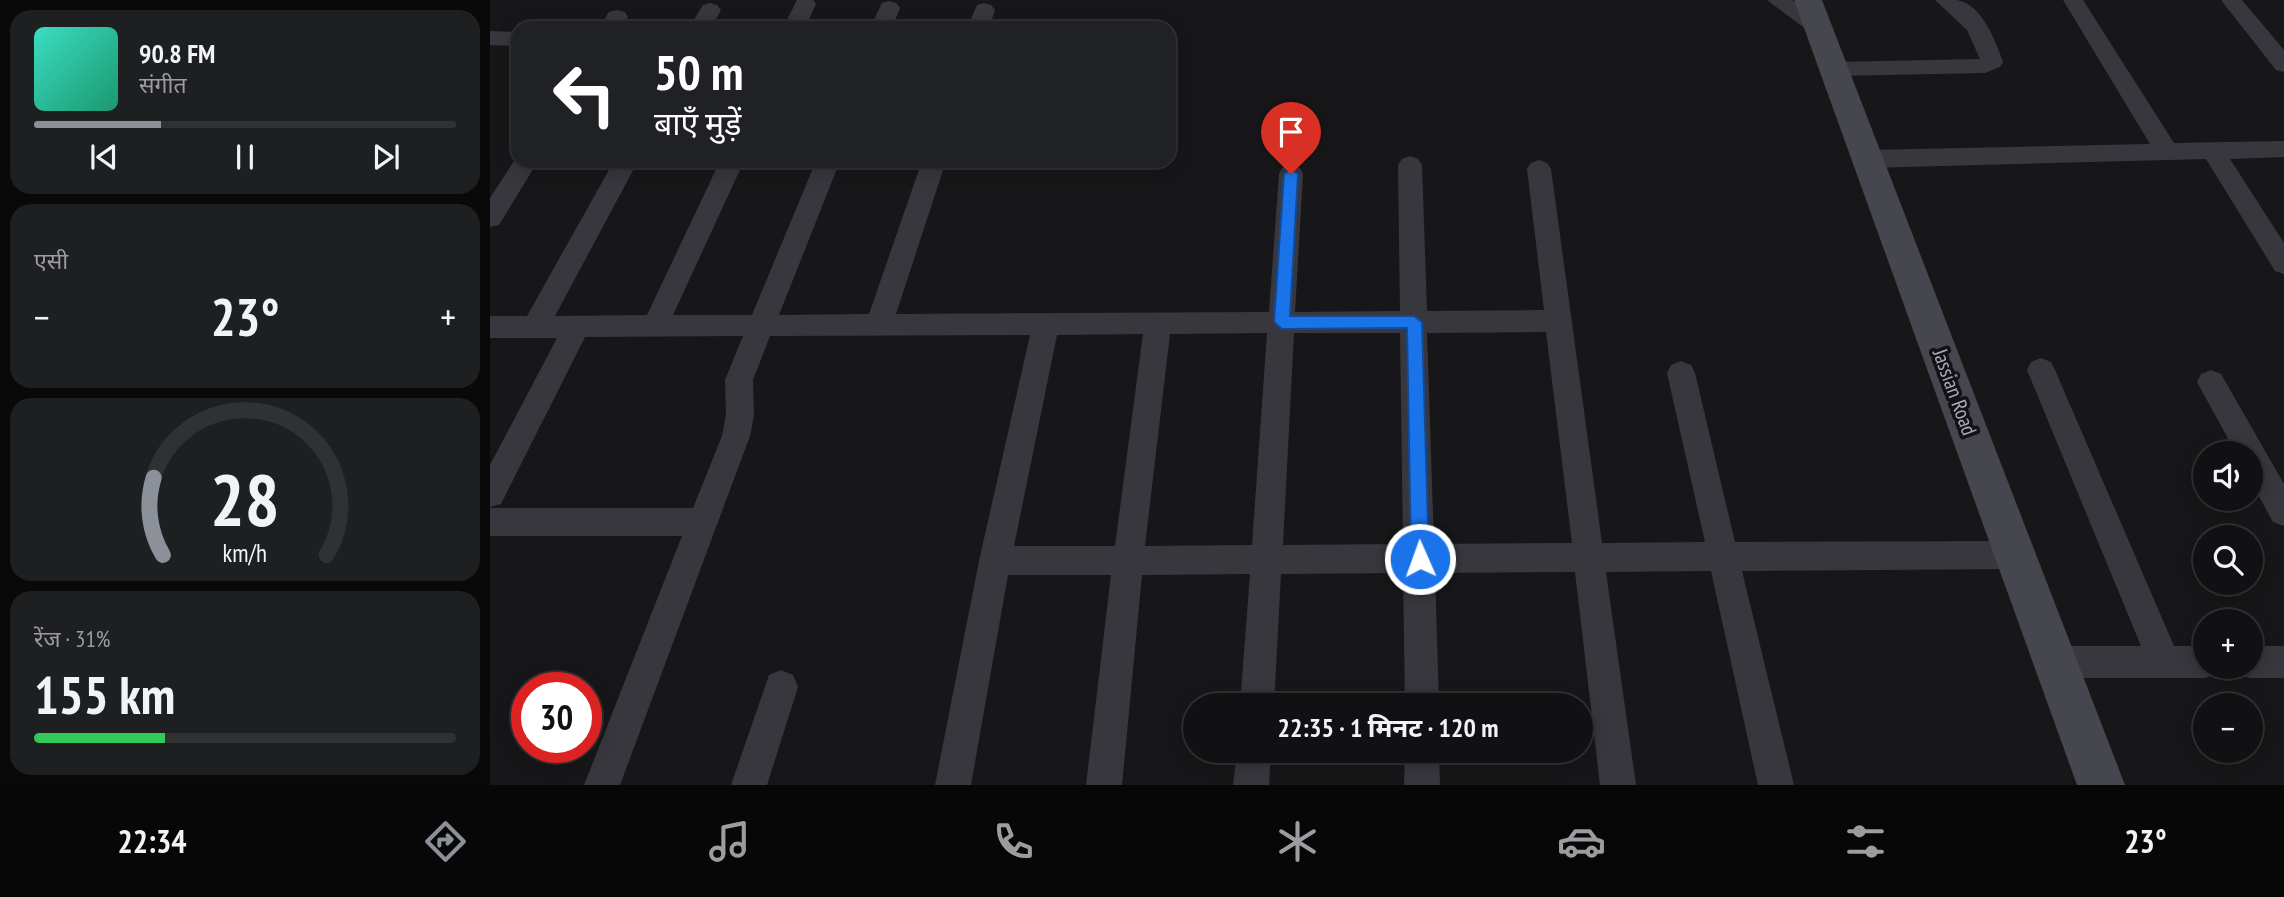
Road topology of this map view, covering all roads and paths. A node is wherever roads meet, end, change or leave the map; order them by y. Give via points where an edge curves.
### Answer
1 (1777, 0) edge
2 (1945, 0) edge
3 (2073, 0) edge
4 (2231, 0) edge
5 (805, 4) dead end
6 (890, 8) dead end
7 (1813, 14) edge
8 (797, 21) edge
9 (884, 21) edge
10 (490, 38) edge
11 (511, 39) edge
12 (2284, 65) edge
13 (1834, 69) junction
14 (2284, 149) edge
15 (2213, 150) junction
16 (2167, 151) junction
17 (1867, 159) junction
18 (1410, 165) dead end
19 (522, 168) edge
20 (622, 168) edge
21 (729, 168) edge
22 (825, 168) edge
23 (932, 168) edge
24 (1539, 169) dead end
25 (1291, 174) dead end
26 (490, 218) edge
27 (2284, 264) edge
28 (1558, 321) junction
29 (1282, 322) junction
30 (1414, 322) junction
31 (1158, 323) junction
32 (879, 324) junction
33 (1046, 324) junction
34 (762, 325) junction
35 (577, 326) junction
36 (655, 326) junction
37 (490, 327) edge
38 (535, 327) junction
39 (2041, 370) dead end
40 (1681, 373) dead end
41 (2211, 382) dead end
42 (490, 439) edge
43 (519, 439) junction
44 (490, 494) edge
45 (2284, 512) edge
46 (490, 522) edge
47 (703, 523) junction
48 (2015, 555) junction
49 (1721, 557) junction
50 (1588, 558) junction
51 (1266, 559) junction
52 (1420, 559) junction
53 (995, 561) junction
54 (1128, 561) junction
55 (2055, 662) junction
56 (2164, 662) junction
57 (2193, 662) edge
58 (2263, 662) edge
59 (2284, 662) edge
60 (781, 687) dead end
61 (1258, 693) edge
62 (1422, 693) edge
63 (1253, 763) edge
64 (1422, 763) edge
65 (602, 785) edge
66 (748, 785) edge
67 (953, 785) edge
68 (1104, 785) edge
69 (1251, 785) edge
70 (1422, 785) edge
71 (1618, 785) edge
72 (1776, 785) edge
73 (2101, 785) edge

1 - 7 street
2 - 13 street via 1971,18 1992,62 1985,66
3 - 16 street
4 - 12 street
5 - 8 street
6 - 9 street
7 - 13 street, Jassian Road
10 - 11 street
13 - 17 street, Jassian Road
14 - 15 street
15 - 16 street
15 - 27 street
16 - 17 street
17 - 48 street, Jassian Road
18 - 30 street
19 - 26 street
20 - 38 street
21 - 36 street
22 - 34 street
23 - 32 street
24 - 28 street
25 - 29 street
28 - 30 street
28 - 50 street
29 - 30 street
29 - 31 street
29 - 51 street
30 - 52 street
31 - 33 street
31 - 54 street
32 - 33 street
32 - 34 street
33 - 53 street
34 - 36 street
34 - 47 street via 739,380 736,436
35 - 36 street
35 - 38 street
35 - 43 street
37 - 38 street
39 - 56 street
40 - 49 street
41 - 45 street
42 - 43 street
43 - 44 street
46 - 47 street
47 - 65 street
48 - 49 street
48 - 55 street, Jassian Road
49 - 50 street
49 - 72 street
50 - 52 street
50 - 71 street
51 - 52 street
51 - 54 street
51 - 61 street
52 - 62 street
53 - 54 street
53 - 67 street
54 - 68 street
55 - 56 street
55 - 73 street, Jassian Road
56 - 57 street
58 - 59 street
60 - 66 street
63 - 69 street
64 - 70 street

